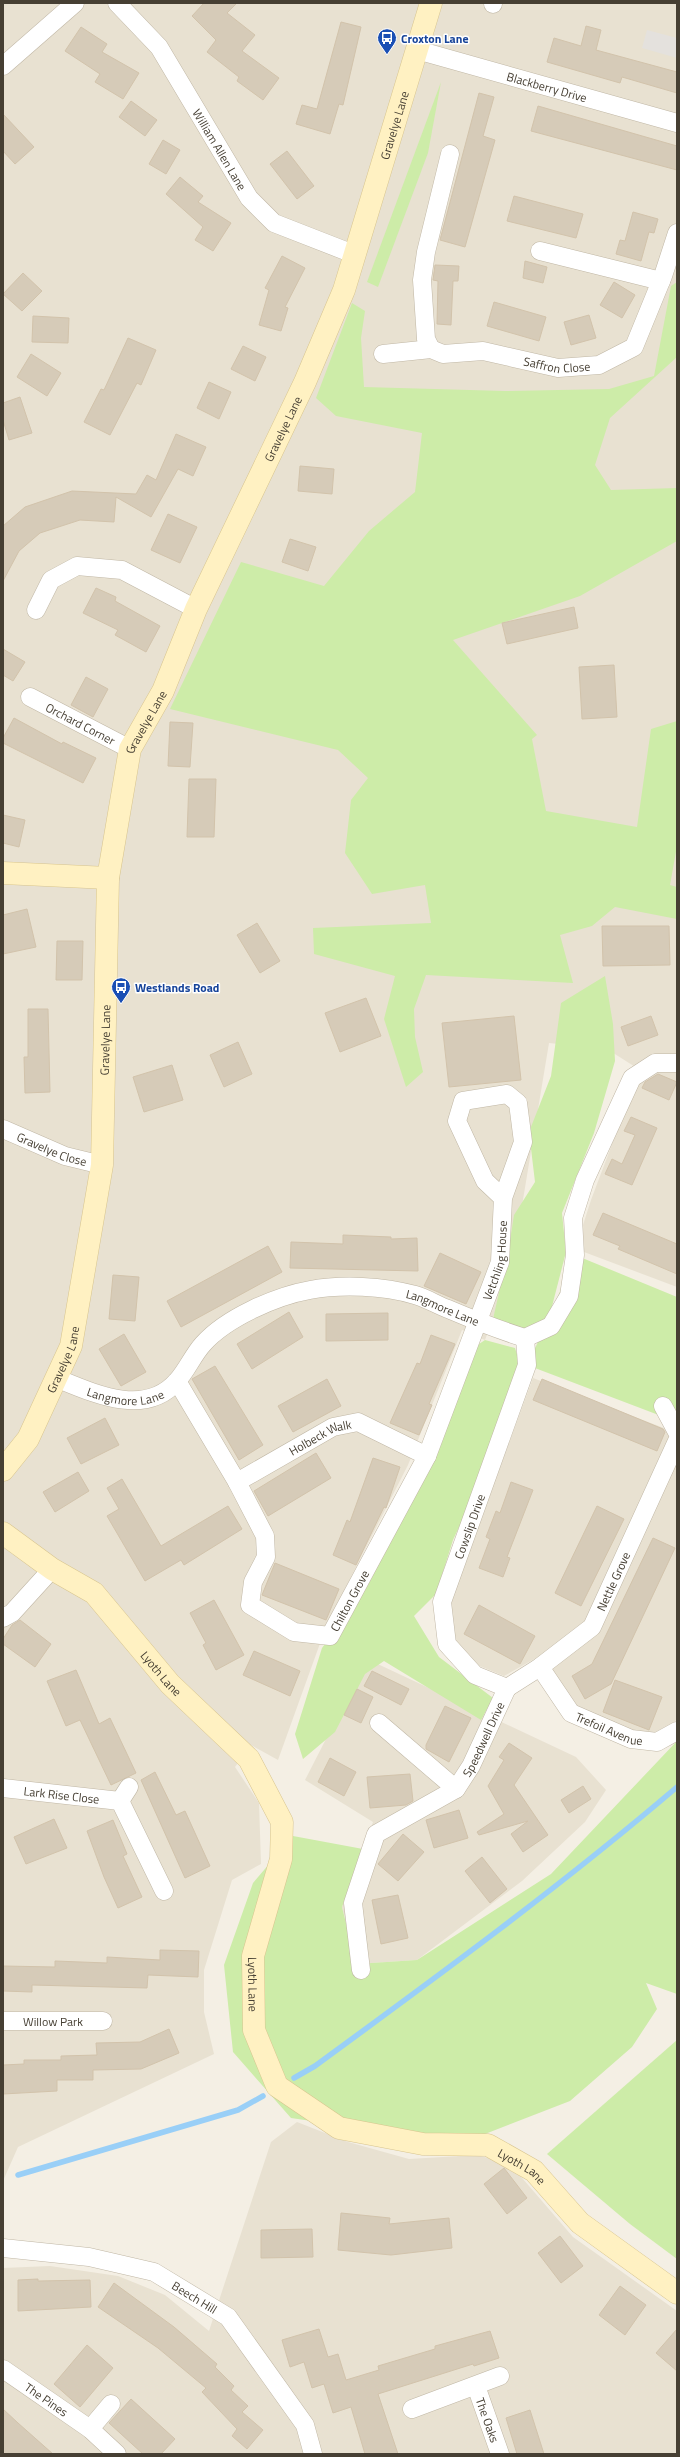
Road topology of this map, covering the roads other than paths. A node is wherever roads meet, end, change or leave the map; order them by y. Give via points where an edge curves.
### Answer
1 (75, 3) edge
2 (117, 3) edge
3 (431, 3) edge
4 (417, 50) junction
5 (3, 66) edge
6 (677, 123) edge
7 (450, 154) dead end
8 (677, 233) edge
9 (540, 251) dead end
10 (356, 255) junction
11 (661, 281) junction
12 (431, 349) junction
13 (383, 354) dead end
14 (196, 609) junction
15 (36, 610) dead end
16 (30, 697) dead end
17 (130, 749) junction
18 (3, 873) edge
19 (108, 878) junction
20 (677, 1063) edge
21 (3, 1129) edge
22 (102, 1165) junction
23 (503, 1198) junction
24 (478, 1322) junction
25 (525, 1338) junction
26 (56, 1378) junction
27 (176, 1381) junction
28 (663, 1406) dead end
29 (677, 1432) edge
30 (677, 1441) edge
31 (427, 1456) junction
32 (3, 1470) edge
33 (237, 1482) junction
34 (3, 1533) edge
35 (52, 1569) junction
36 (3, 1618) edge
37 (540, 1667) junction
38 (507, 1688) junction
39 (379, 1723) dead end
40 (677, 1731) edge
41 (3, 1788) edge
42 (456, 1789) junction
43 (164, 1891) dead end
44 (361, 1970) dead end
45 (3, 2021) edge
46 (103, 2021) dead end
47 (3, 2248) edge
48 (677, 2293) edge
49 (3, 2369) edge
50 (500, 2376) dead end
51 (476, 2386) junction
52 (111, 2404) dead end
53 (412, 2409) dead end
54 (90, 2429) junction
55 (117, 2454) edge
56 (313, 2454) edge
57 (500, 2454) edge

1 - 5 street
2 - 10 street, William Allen Lane via 159,47 249,198 274,223
3 - 4 street, Gravelye Lane
4 - 6 street, Blackberry Drive
4 - 10 street, Gravelye Lane
7 - 12 street via 426,252 422,280 426,340
8 - 11 street, Saffron Close
9 - 11 street
10 - 14 street, Gravelye Lane via 305,382
11 - 12 street, Saffron Close via 634,347 599,365 558,368 483,351 443,354
12 - 13 street, Saffron Close
14 - 15 street via 122,570 77,566 51,580
14 - 17 street, Gravelye Lane via 163,691
16 - 17 street, Orchard Corner
17 - 19 street, Gravelye Lane
18 - 19 street
19 - 22 street, Gravelye Lane
20 - 25 street via 655,1062 632,1078 585,1180 572,1218 575,1255 569,1296 551,1326
21 - 22 street, Gravelye Close via 65,1156
22 - 26 street, Gravelye Lane via 71,1346
23 - 23 street, Vetchling House via 485,1181 457,1121 463,1101 507,1094 518,1103 523,1142
23 - 24 street, Vetchling House via 500,1262
24 - 25 street, Langmore Lane
24 - 27 street, Langmore Lane via 415,1295 378,1289 337,1287 309,1290 274,1299 224,1327 203,1344
24 - 31 street, Chilton Grove
25 - 38 street, Cowslip Drive via 528,1365 442,1602 447,1644 475,1675
26 - 27 street, Langmore Lane via 98,1394 126,1401 161,1395
26 - 32 street, Gravelye Lane via 28,1439
27 - 33 street, Chilton Grove
28 - 29 street
30 - 37 street, Nettle Grove via 592,1627
31 - 33 street, Holbeck Walk via 358,1422 333,1427
31 - 33 street, Chilton Grove via 330,1636 294,1632 250,1605 253,1582 266,1557 265,1536
34 - 35 street, Lyoth Lane
35 - 36 street via 12,1613
35 - 48 street, Lyoth Lane via 94,1593 170,1684 249,1759 282,1822 281,1859 253,1956 254,2030 277,2086 339,2128 423,2144 488,2145 534,2171 580,2223
37 - 38 street, Nettle Grove
37 - 40 street, Trefoil Avenue via 571,1713 631,1739 657,1742
38 - 42 street, Speedwell Drive via 471,1766
39 - 42 street, Speedwell Drive
41 - 43 street, Lark Rise Close via 124,1794
42 - 44 street, Speedwell Drive via 376,1834 353,1904
45 - 46 street, Willow Park
47 - 56 street, Beech Hill via 89,2257 154,2272 228,2317 305,2425
49 - 54 street, The Pines
50 - 51 street, The Oaks
51 - 53 street, The Oaks
51 - 57 street, The Oaks
52 - 54 street
54 - 55 street, The Pines

